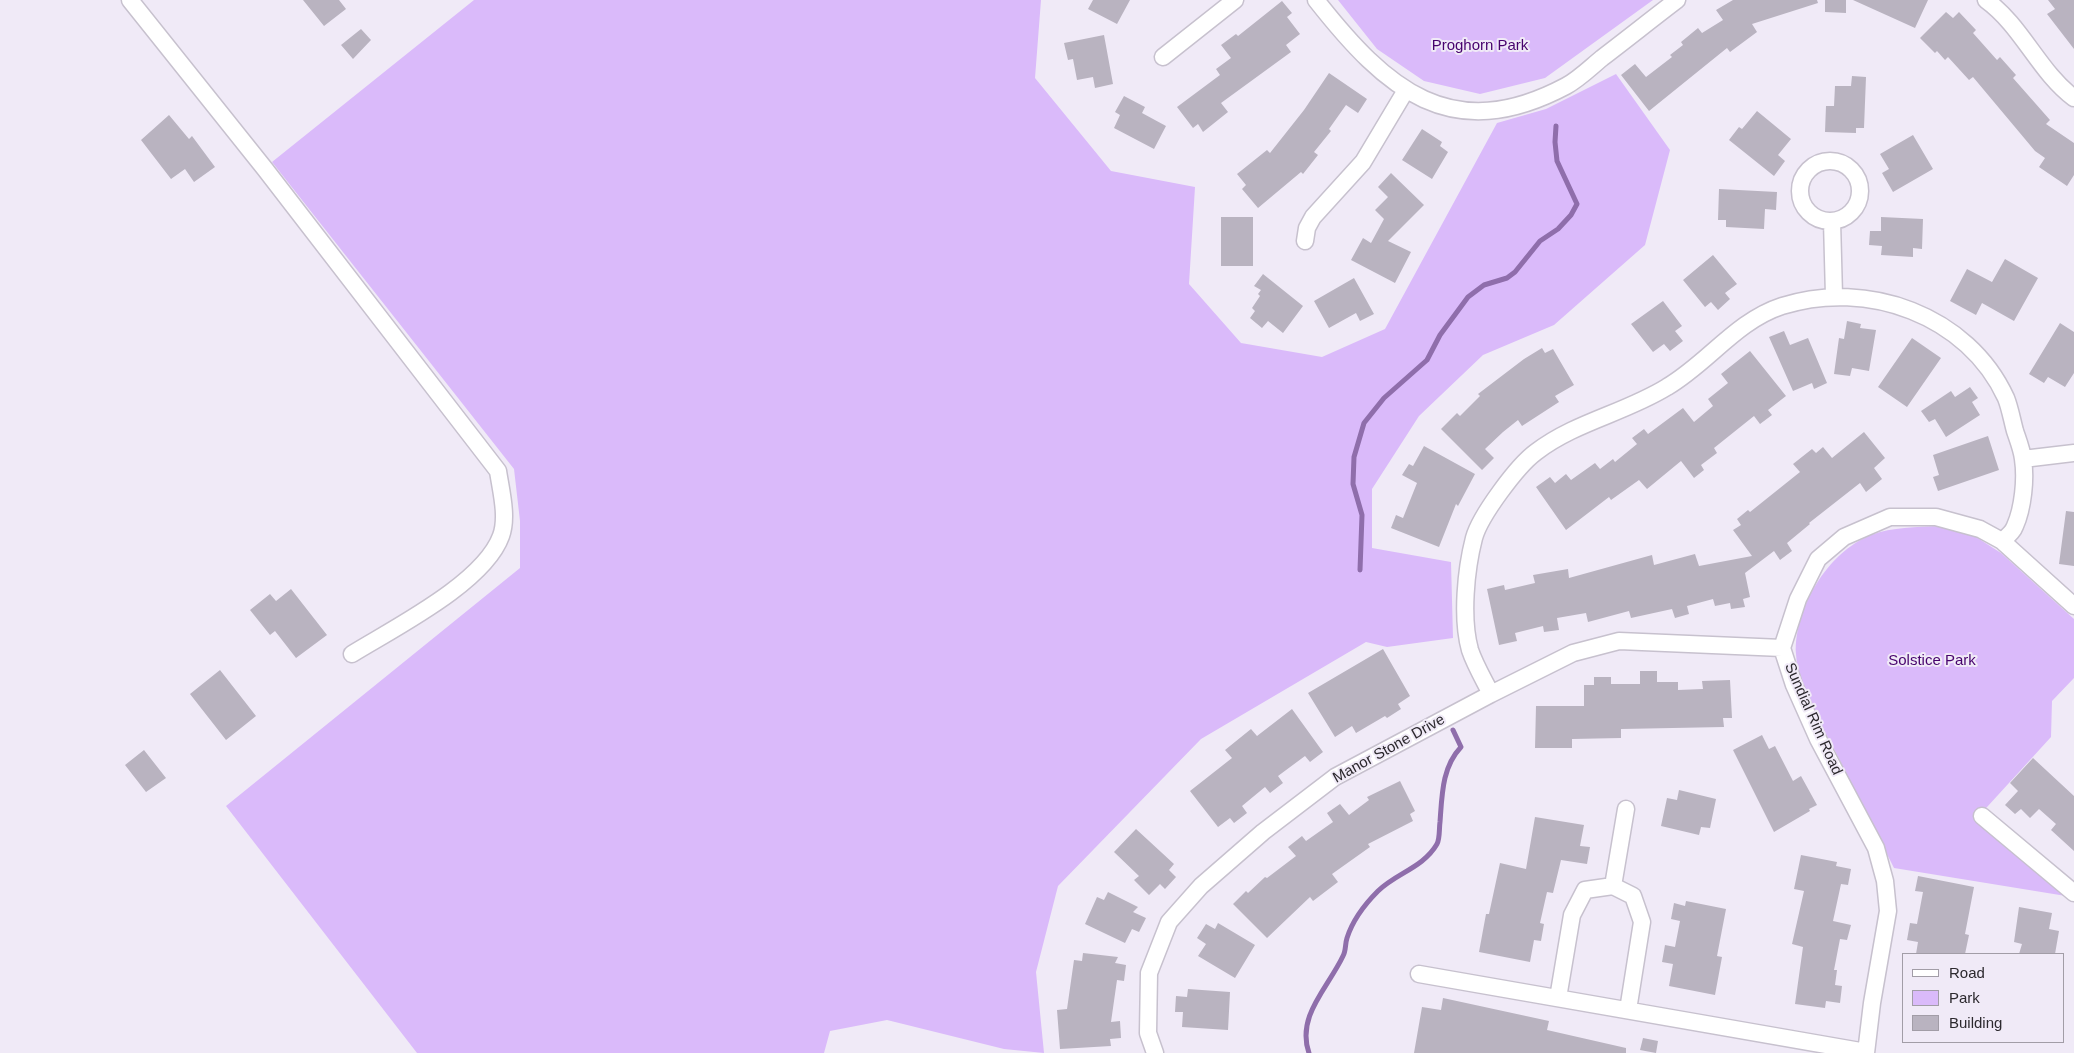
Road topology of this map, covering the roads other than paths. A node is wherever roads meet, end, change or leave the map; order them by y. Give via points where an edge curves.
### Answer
1 (130, 0) edge
2 (1235, 0) edge
3 (1316, 0) edge
4 (1678, 0) edge
5 (1986, 0) edge
6 (1163, 56) dead end
7 (1406, 90) junction
8 (2074, 98) edge
9 (1832, 221) dead end
10 (1305, 241) dead end
11 (1834, 296) junction
12 (2074, 453) edge
13 (2023, 460) junction
14 (2002, 541) junction
15 (2074, 606) edge
16 (1782, 648) junction
17 (352, 654) dead end
18 (1491, 694) junction
19 (1626, 809) dead end
20 (1982, 816) dead end
21 (1613, 886) junction
22 (2074, 893) edge
23 (1419, 974) dead end
24 (1558, 998) junction
25 (1628, 1010) junction
26 (1866, 1052) edge
27 (1155, 1053) edge

1 - 17 street via 498,471 504,506 502,536 483,566 458,587
2 - 6 street
3 - 7 street via 1348,41
4 - 7 street via 1568,85 1542,97 1488,111 1466,111 1418,98
5 - 8 street via 2006,17
7 - 10 street via 1363,162 1313,217
9 - 11 street
11 - 13 street via 1884,300 1923,315 1954,334 1984,361 2006,398
11 - 18 street via 1782,306 1744,324 1670,386 1630,408 1578,427 1535,452 1504,485 1474,536 1465,599 1470,649
12 - 13 street
13 - 14 street via 2021,504 2014,529
14 - 15 street, Sundial Rim Road
14 - 16 street, Sundial Rim Road via 1980,529 1936,517 1890,517 1844,537 1818,560 1798,599
16 - 18 street, Manor Stone Drive via 1620,641 1573,653
16 - 26 street, Sundial Rim Road via 1818,739 1876,848 1885,881 1888,911
18 - 27 street, Manor Stone Drive via 1335,777 1263,832 1201,886 1169,922 1149,973 1148,1033
19 - 21 street
20 - 22 street
21 - 24 street via 1585,890 1572,915
21 - 25 street via 1633,896 1642,922
23 - 24 street
24 - 25 street
25 - 26 street

